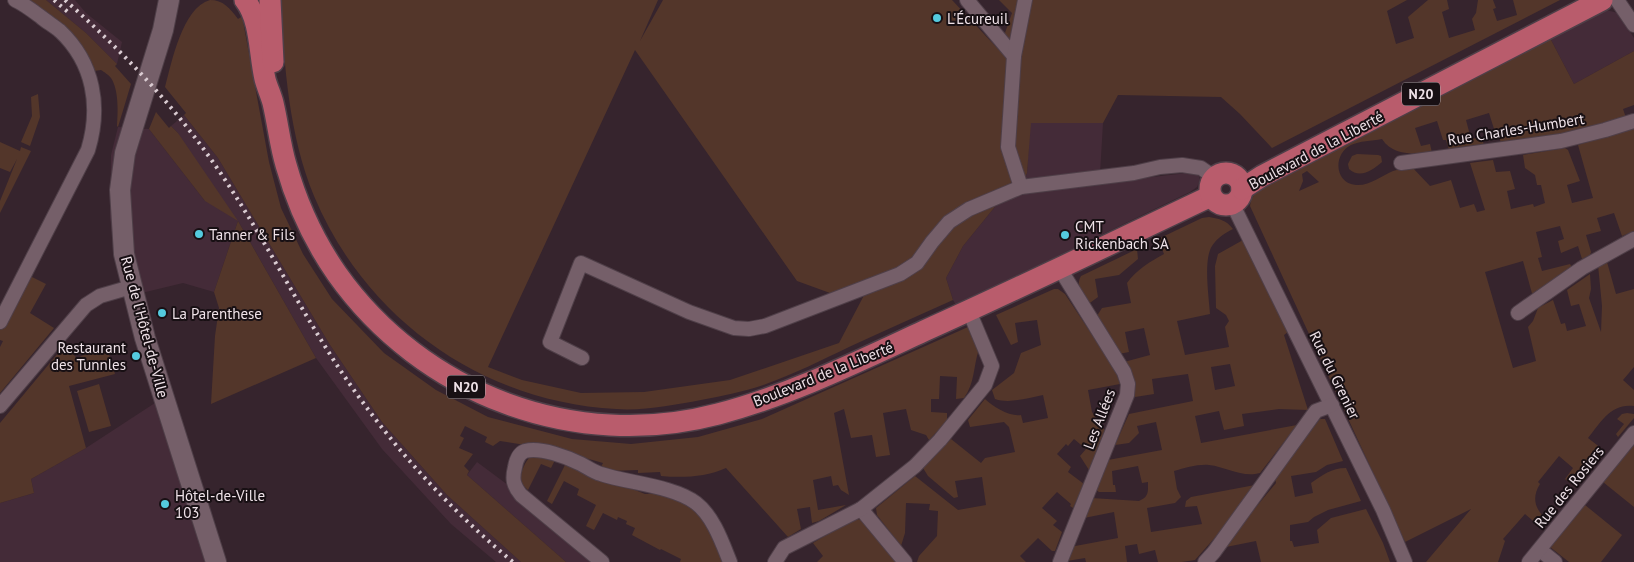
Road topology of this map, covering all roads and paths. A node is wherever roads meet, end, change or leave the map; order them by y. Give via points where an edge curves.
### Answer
1 (15, 0) edge
2 (169, 0) edge
3 (183, 0) edge
4 (245, 0) edge
5 (270, 0) edge
6 (967, 0) edge
7 (1025, 0) edge
8 (1583, 0) edge
9 (1602, 0) edge
10 (1618, 0) edge
11 (1634, 26) edge
12 (163, 30) junction
13 (1014, 56) junction
14 (273, 105) junction
15 (1634, 121) edge
16 (1401, 163) dead end
17 (1213, 187) junction
18 (1021, 188) junction
19 (1237, 190) junction
20 (1634, 240) edge
21 (1060, 269) junction
22 (132, 287) junction
23 (969, 311) junction
24 (1518, 313) dead end
25 (0, 322) edge
26 (582, 358) dead end
27 (1332, 405) junction
28 (0, 406) edge
29 (1634, 432) edge
30 (861, 509) junction
31 (1540, 550) junction
32 (216, 562) edge
33 (602, 562) edge
34 (730, 562) edge
35 (775, 562) edge
36 (906, 562) edge
37 (1060, 562) edge
38 (1205, 562) edge
39 (1405, 562) edge
40 (1529, 562) edge
41 (1555, 562) edge

1 - 25 street via 60,31 73,47 88,74 94,119 84,158
2 - 12 main road, Rue de l'Hôtel-de-Ville
3 - 12 main road, Rue de l'Hôtel-de-Ville
4 - 14 main road, Boulevard de la Liberté / N20 via 255,21
5 - 14 main road, Boulevard de la Liberté / N20
6 - 13 street
7 - 13 street
8 - 19 main road, Boulevard de la Liberté / N20 via 1260,166
9 - 19 main road, Boulevard de la Liberté / N20
10 - 11 street
12 - 22 main road, Rue de l'Hôtel-de-Ville via 130,134 121,175 124,254
13 - 18 street via 1008,147
14 - 23 main road, Boulevard de la Liberté / N20 via 286,165 302,211 324,253 351,293 386,330 425,362 473,390 528,412 583,424 614,426 670,424 702,418 788,392
15 - 16 street, Rue Charles-Humbert via 1561,142
17 - 18 street via 1201,168 1182,165
17 - 19 main road, N20 via 1226,172
17 - 19 main road via 1214,200 1223,204
17 - 21 main road, Boulevard de la Liberté / N20
18 - 26 street via 969,209 950,222 917,263 900,274 750,329 734,328 690,312 581,263 550,342
19 - 27 street, Rue du Grenier
20 - 24 street via 1582,268
21 - 23 main road, Boulevard de la Liberté / N20
21 - 37 street, Les Allées via 1124,372 1128,384 1127,395
22 - 28 street via 106,293 86,305
22 - 32 main road, Rue de l'Hôtel-de-Ville
23 - 30 street via 992,366 985,385 915,466
27 - 38 street via 1316,411
27 - 39 street, Rue du Grenier
29 - 31 street, Rue des Rosiers
30 - 35 street via 784,548
30 - 36 street
31 - 40 street, Rue des Rosiers
31 - 41 street
33 - 34 street via 515,487 516,463 524,451 554,454 599,474 672,491 690,499 707,515

